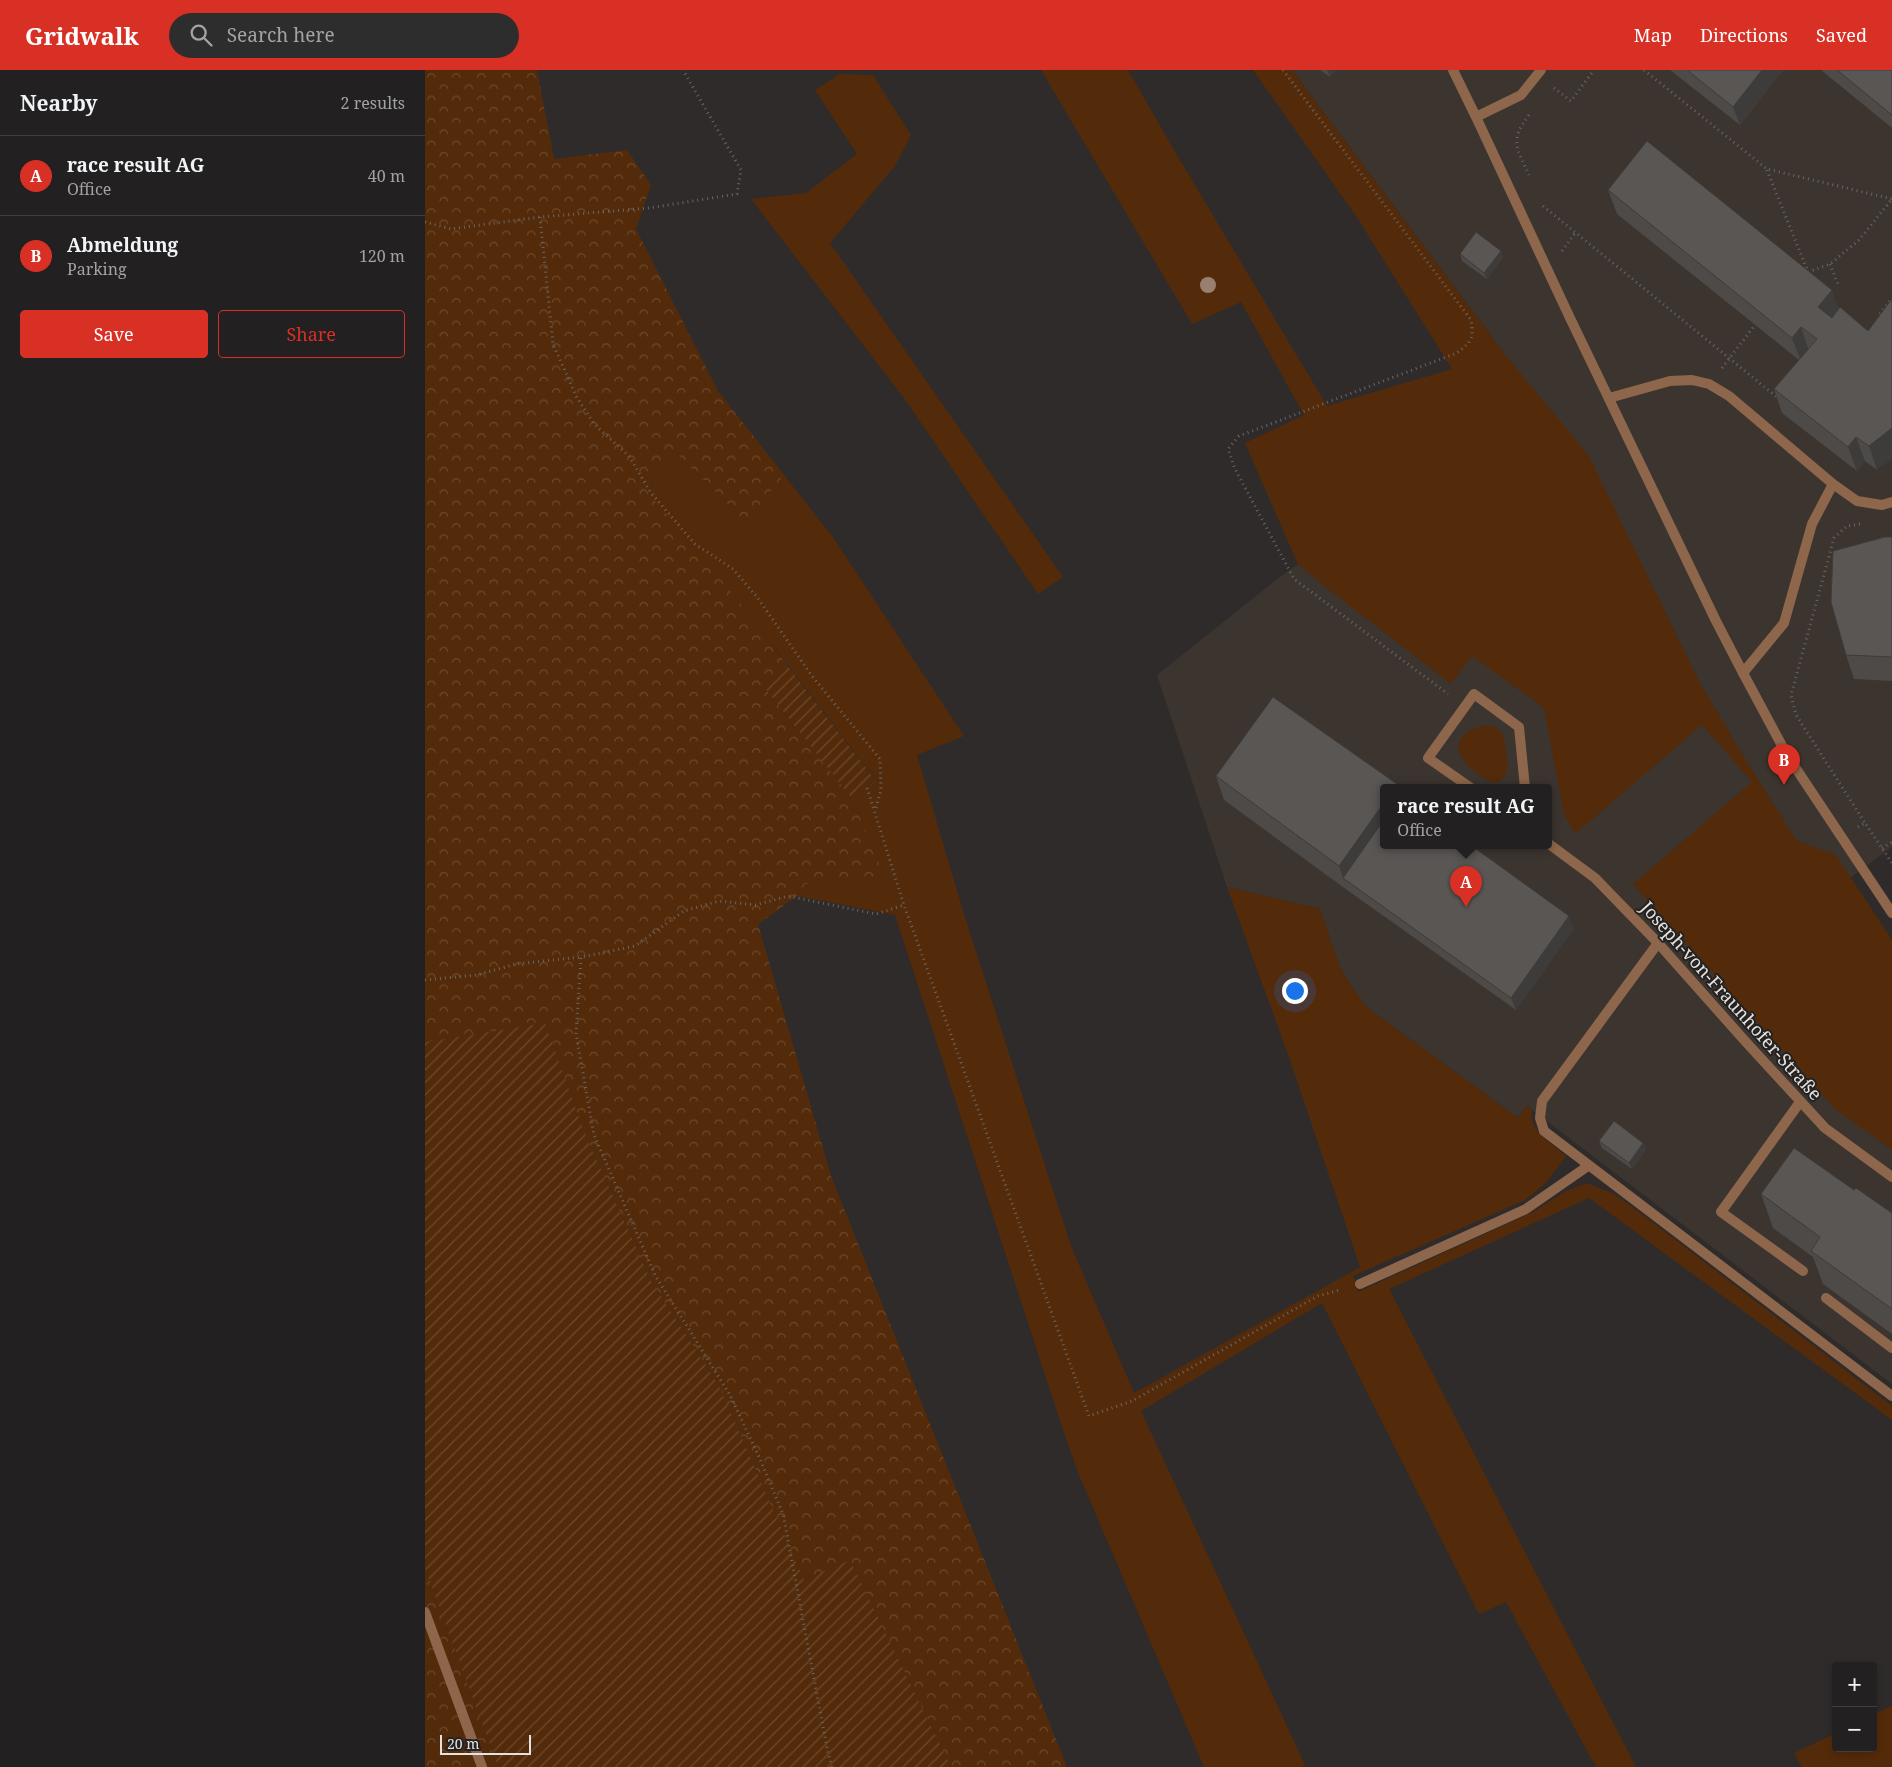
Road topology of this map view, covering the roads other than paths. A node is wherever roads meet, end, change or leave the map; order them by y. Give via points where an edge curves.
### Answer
1 (1453, 70) edge
2 (1541, 70) edge
3 (1476, 116) junction
4 (1609, 398) junction
5 (1833, 484) junction
6 (1892, 502) edge
7 (1743, 673) junction
8 (1465, 784) edge
9 (1525, 784) edge
10 (1552, 846) edge
11 (1892, 913) edge
12 (1658, 943) junction
13 (1800, 1102) junction
14 (1588, 1166) junction
15 (1892, 1176) edge
16 (1803, 1271) dead end
17 (1360, 1284) road end
18 (1826, 1298) edge
19 (1892, 1348) edge
20 (1892, 1396) edge
21 (425, 1612) edge
22 (482, 1767) edge

1 - 3 street
2 - 3 street via 1521,95
3 - 4 street
4 - 5 street via 1670,381 1692,380 1709,384 1729,396
4 - 7 street
5 - 6 street via 1857,501 1882,505
5 - 7 street via 1812,524 1784,624
7 - 11 street via 1787,755
8 - 9 street via 1428,758 1474,694 1519,727
10 - 12 street, Joseph-von-Fraunhofer-Straße via 1595,878
12 - 13 street, Joseph-von-Fraunhofer-Straße
12 - 14 street via 1542,1101 1540,1118 1544,1131
13 - 15 street, Joseph-von-Fraunhofer-Straße via 1825,1128
13 - 16 street via 1721,1212
14 - 17 street via 1526,1209
14 - 20 street
18 - 19 street
21 - 22 street

